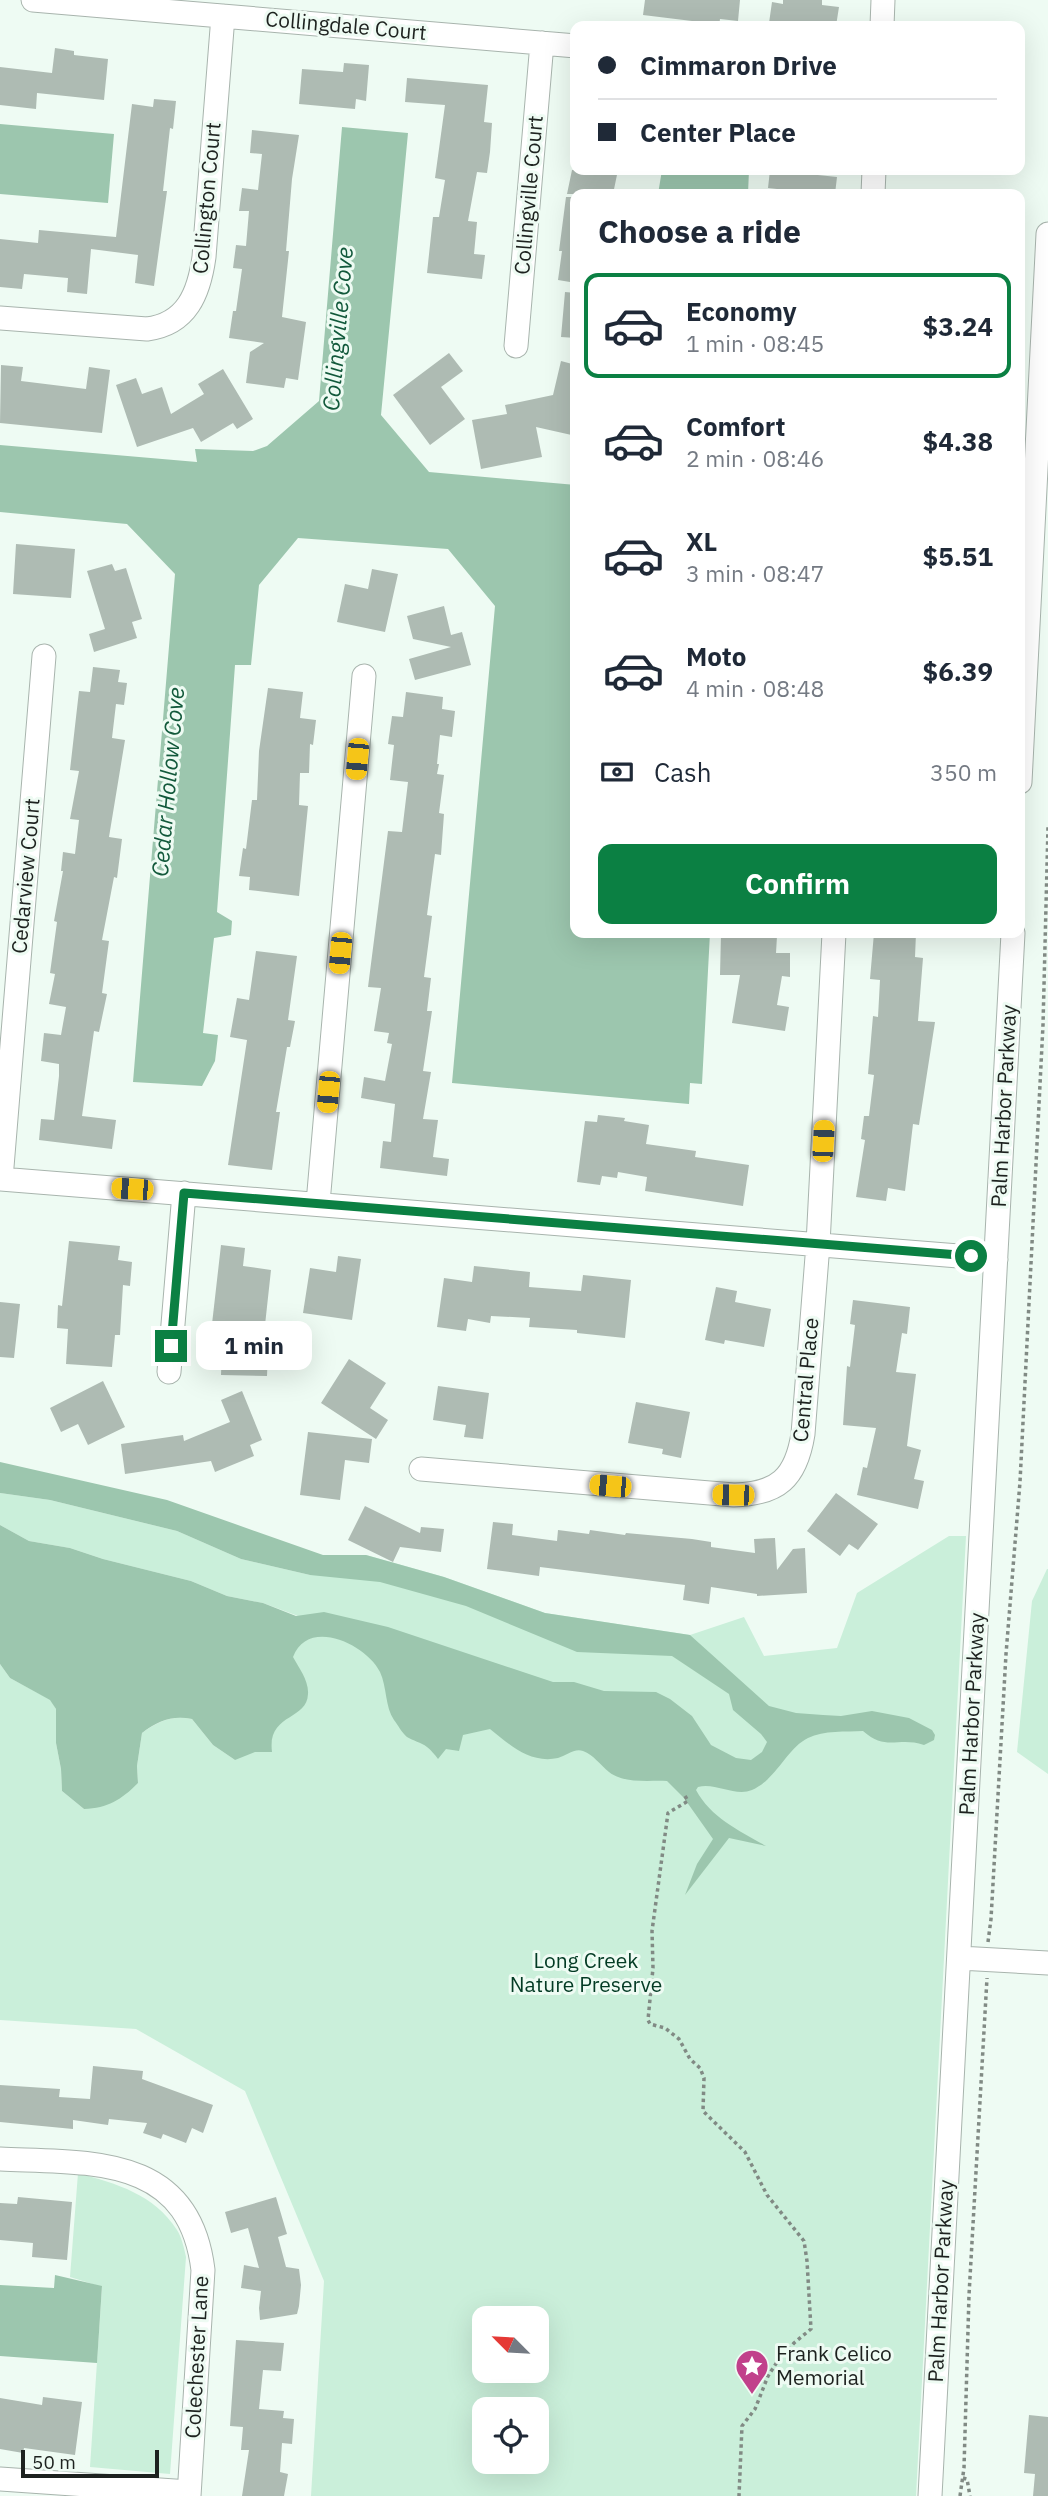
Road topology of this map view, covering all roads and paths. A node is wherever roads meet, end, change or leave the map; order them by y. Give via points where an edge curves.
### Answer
1 (33, 0) edge
2 (883, 0) edge
3 (223, 16) junction
4 (882, 21) edge
5 (542, 43) junction
6 (570, 45) edge
7 (1048, 234) edge
8 (0, 318) edge
9 (516, 346) dead end
10 (44, 656) dead end
11 (365, 676) dead end
12 (1025, 684) edge
13 (1048, 827) edge
14 (834, 938) edge
15 (1013, 938) edge
16 (0, 1179) edge
17 (184, 1193) junction
18 (318, 1203) junction
19 (818, 1244) junction
20 (996, 1259) junction
21 (169, 1372) dead end
22 (421, 1469) dead end
23 (685, 1796) dead end
24 (988, 1939) dead end
25 (959, 1958) junction
26 (1048, 1963) edge
27 (987, 1980) dead end
28 (0, 2159) edge
29 (962, 2478) junction
30 (0, 2479) edge
31 (189, 2494) edge
32 (739, 2496) edge
33 (930, 2496) edge
34 (960, 2496) edge
35 (970, 2496) edge

1 - 3 street, Collingdale Court
2 - 4 street
3 - 5 street, Collingdale Court
3 - 8 street, Collington Court via 202,270 183,315 167,325 147,329
5 - 6 street, Collingdale Court
5 - 9 street, Collingville Court
7 - 12 street
10 - 16 street, Cedarview Court
11 - 18 street
13 - 24 path via 1020,1482
14 - 19 street, Central Place
15 - 20 street, Palm Harbor Parkway
16 - 17 street
17 - 18 street
17 - 21 street
18 - 19 street
19 - 20 street
19 - 22 street, Central Place via 801,1446 795,1465 773,1488 755,1494 718,1495
20 - 25 street, Palm Harbor Parkway
23 - 32 path via 688,1801 668,1813 652,1931 648,2020 679,2039 700,2068 703,2111 745,2152 767,2195 806,2249 811,2329 777,2362 741,2426
25 - 26 street
25 - 33 street, Palm Harbor Parkway
27 - 29 path
28 - 31 street, Colechester Lane via 92,2165 134,2173 163,2189 184,2213 198,2241 203,2270
29 - 34 path
29 - 35 path via 967,2479
30 - 31 street

